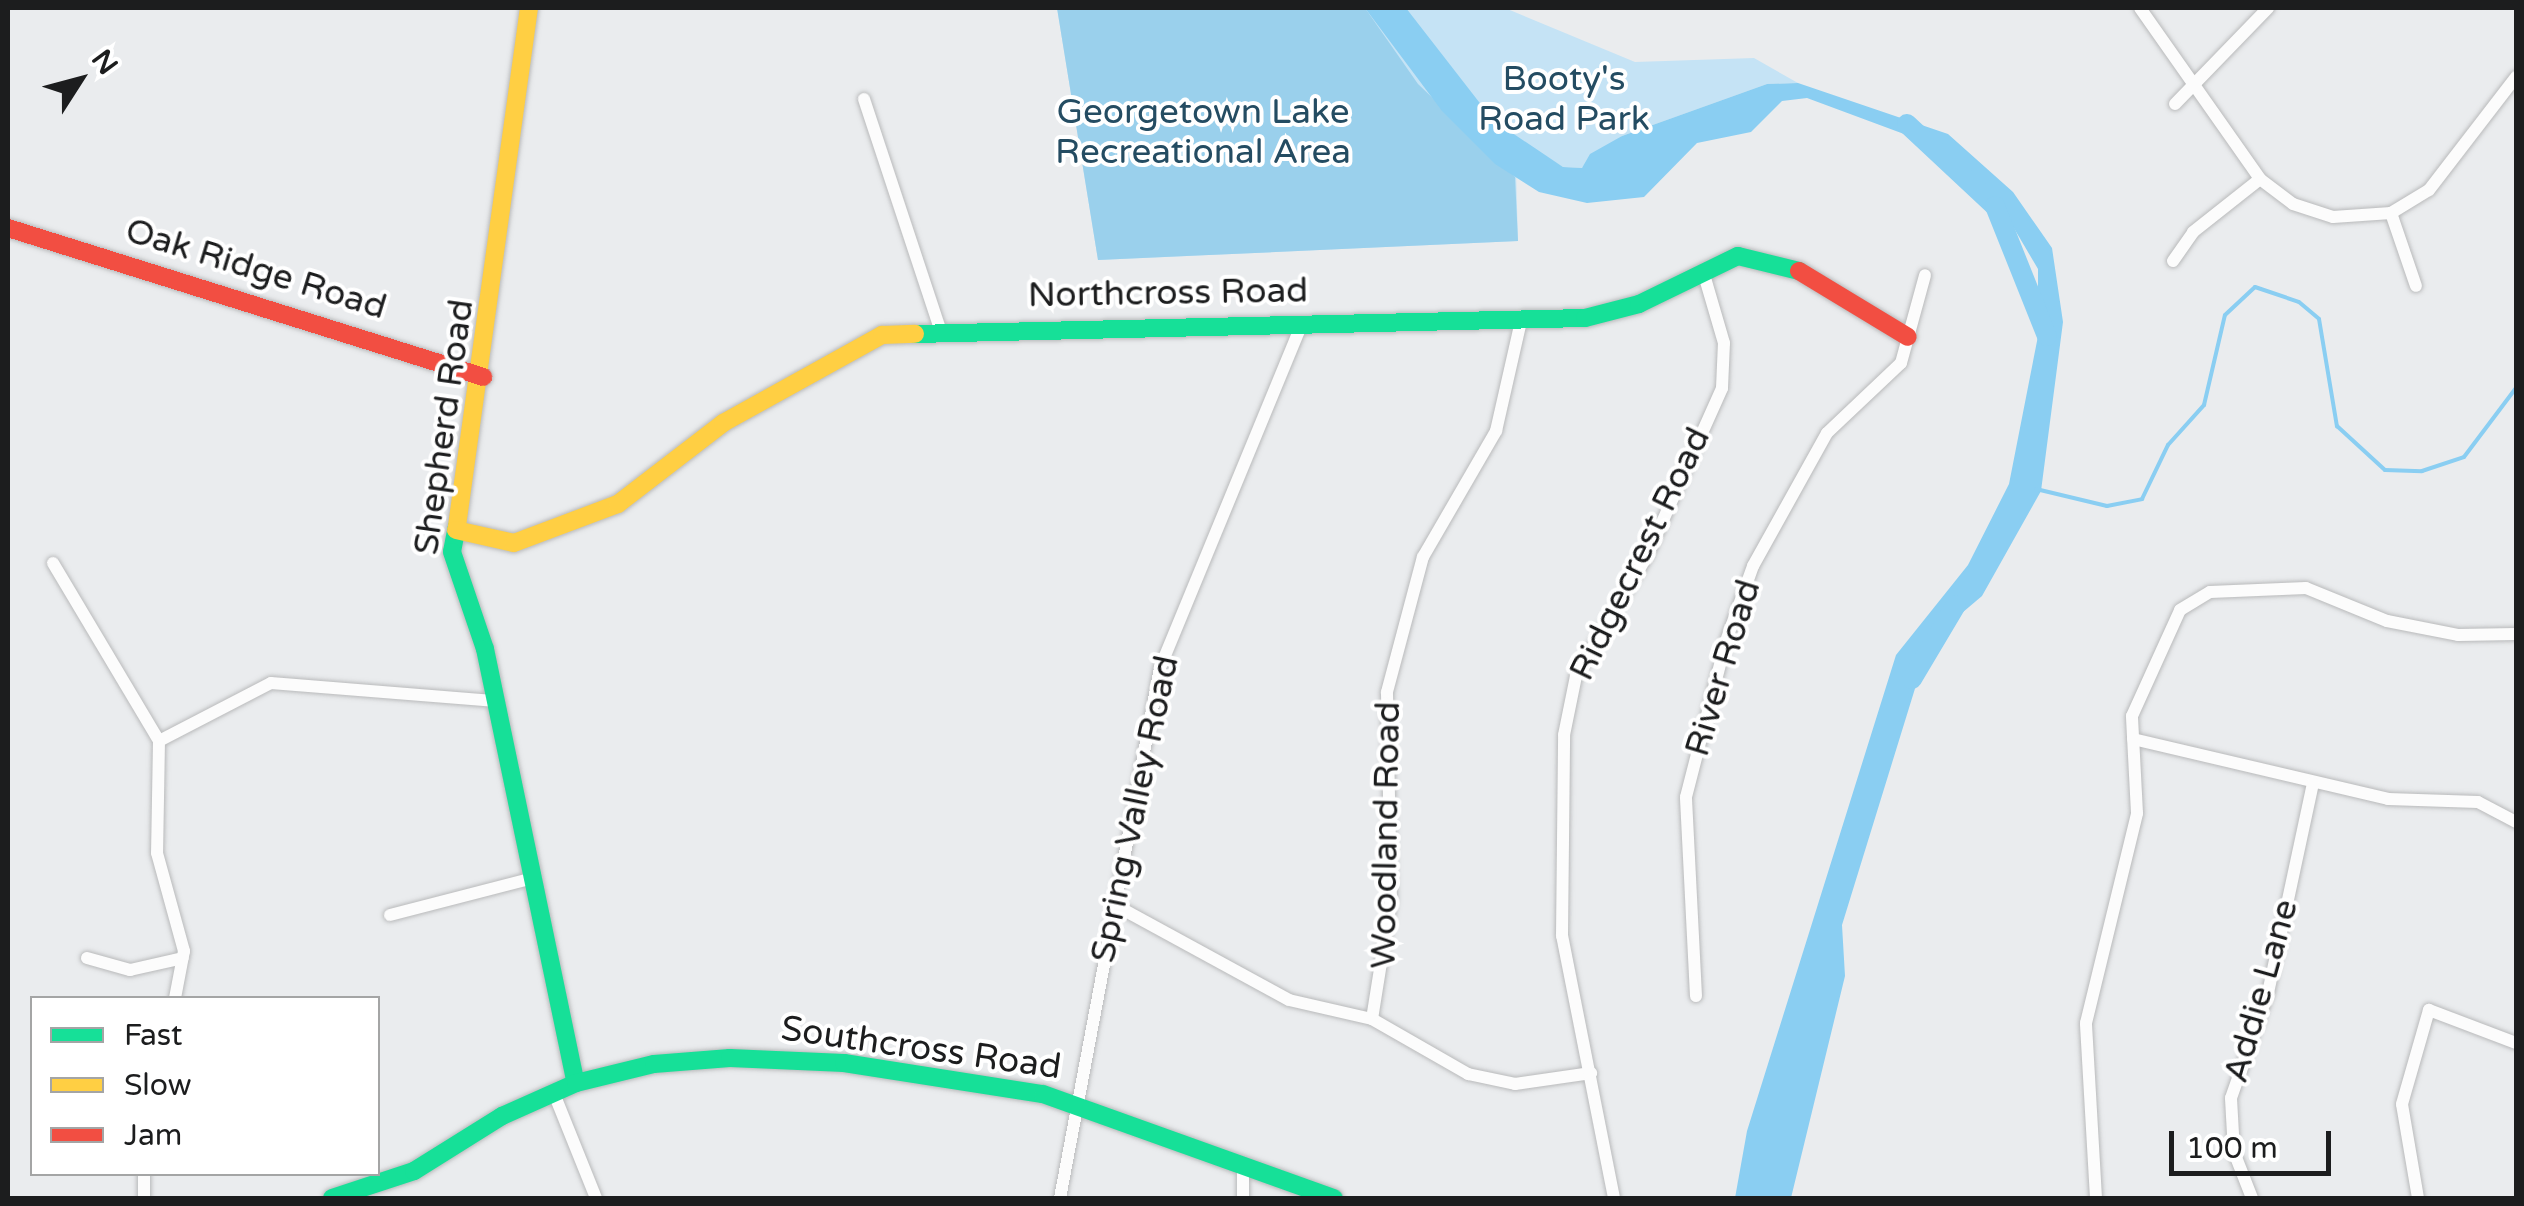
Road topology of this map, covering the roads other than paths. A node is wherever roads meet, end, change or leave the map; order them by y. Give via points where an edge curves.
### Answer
1 (530, 8) edge
2 (2140, 8) edge
3 (2268, 8) edge
4 (2516, 77) edge
5 (2192, 90) junction
6 (864, 100) dead end
7 (2175, 104) dead end
8 (2260, 179) junction
9 (2392, 213) junction
10 (8, 228) edge
11 (2173, 261) dead end
12 (1703, 271) junction
13 (1926, 274) dead end
14 (2416, 286) dead end
15 (1522, 317) junction
16 (1302, 323) junction
17 (941, 332) junction
18 (1908, 336) junction
19 (484, 377) junction
20 (456, 530) junction
21 (53, 562) dead end
22 (2516, 634) edge
23 (496, 701) junction
24 (2132, 739) junction
25 (159, 741) junction
26 (2313, 783) junction
27 (2516, 822) edge
28 (533, 878) junction
29 (1113, 904) junction
30 (390, 915) dead end
31 (87, 958) dead end
32 (184, 958) junction
33 (175, 996) edge
34 (1696, 996) dead end
35 (1372, 1018) junction
36 (2516, 1043) edge
37 (1591, 1073) junction
38 (576, 1083) junction
39 (552, 1092) junction
40 (1077, 1103) junction
41 (1243, 1165) junction
42 (339, 1198) edge
43 (596, 1198) edge
44 (1060, 1198) edge
45 (1243, 1198) edge
46 (1334, 1198) edge
47 (1614, 1198) edge
48 (2096, 1198) edge
49 (2252, 1198) edge
50 (2418, 1198) edge

1 - 19 street, Shepherd Road
2 - 5 street
3 - 5 street
4 - 9 street via 2443,176
5 - 7 street
5 - 8 street
6 - 17 street
8 - 9 street via 2313,213
8 - 11 street via 2193,232
9 - 14 street
10 - 19 street, Oak Ridge Road
12 - 15 street, Northcross Road via 1608,314
12 - 18 street, Northcross Road via 1738,256 1790,266
12 - 37 street, Ridgecrest Road via 1724,344 1722,388 1647,556 1586,654 1566,714 1562,936
13 - 18 street, River Road
15 - 16 street, Northcross Road
15 - 35 street, Woodland Road via 1496,430 1423,557 1386,697 1391,901 1382,994
16 - 17 street, Northcross Road
16 - 29 street, Spring Valley Road via 1160,668
17 - 20 street, Northcross Road via 882,334 848,347 712,430 602,511 514,543
18 - 34 street, River Road via 1901,363 1827,433 1753,566 1726,641 1686,797
19 - 20 street, Shepherd Road
20 - 23 street, Shepherd Road via 454,567
21 - 25 street
22 - 24 street via 2458,635 2387,622 2306,588 2200,594 2180,610 2147,672
23 - 25 street via 271,683
23 - 28 street, Shepherd Road
24 - 26 street
24 - 48 street via 2137,813 2082,1050
25 - 32 street via 157,854
26 - 27 street via 2388,799 2460,798
26 - 49 street, Addie Lane via 2268,993 2231,1098 2234,1152
28 - 30 street
28 - 38 street, Shepherd Road
29 - 35 street via 1289,1000
29 - 40 street, Spring Valley Road
31 - 32 street via 130,970
32 - 33 street
35 - 37 street via 1492,1083
36 - 50 street via 2429,1010 2402,1104
37 - 47 street, Ridgecrest Road
38 - 39 street, Southcross Road
38 - 40 street, Southcross Road via 692,1060 797,1059
39 - 42 street, Southcross Road via 414,1171
39 - 43 street
40 - 41 street, Southcross Road
40 - 44 street, Spring Valley Road
41 - 45 street
41 - 46 street, Southcross Road

